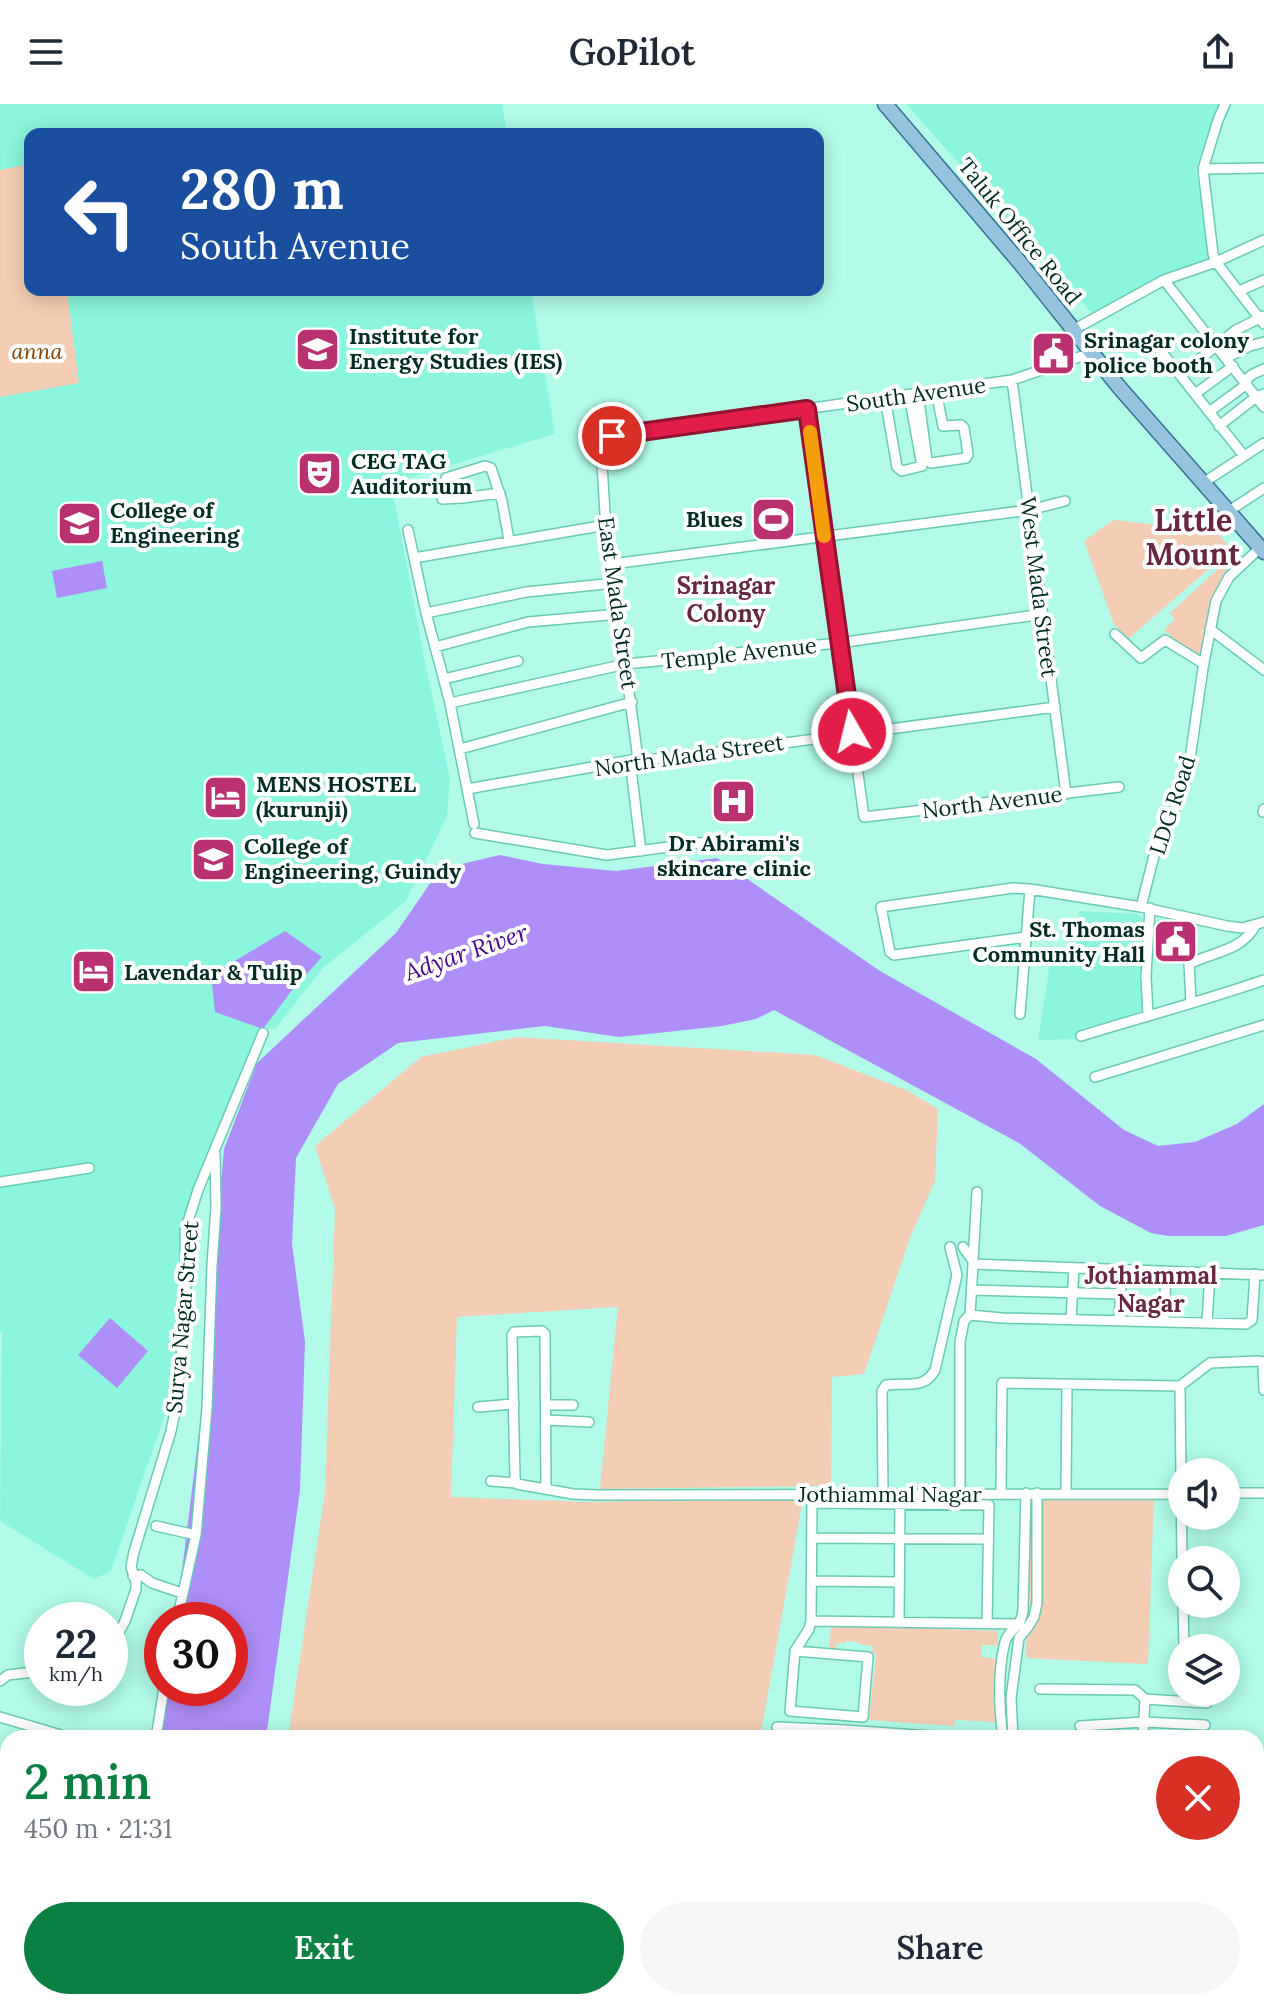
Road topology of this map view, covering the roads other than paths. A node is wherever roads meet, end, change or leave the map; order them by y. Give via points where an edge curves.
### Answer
1 (1225, 104) edge
2 (886, 105) edge
3 (1264, 168) edge
4 (1203, 169) junction
5 (1264, 240) edge
6 (1216, 262) junction
7 (1164, 280) junction
8 (1264, 280) edge
9 (1239, 291) junction
10 (1262, 319) edge
11 (1073, 330) junction
12 (1264, 342) edge
13 (1157, 346) dead end
14 (1217, 347) junction
15 (1091, 353) junction
16 (1229, 362) junction
17 (1264, 369) edge
18 (1180, 375) junction
19 (1012, 380) junction
20 (1245, 383) junction
21 (1195, 394) junction
22 (937, 395) junction
23 (1260, 396) edge
24 (915, 397) junction
25 (885, 398) junction
26 (1264, 407) edge
27 (807, 409) junction
28 (1209, 412) junction
29 (1219, 426) junction
30 (1264, 443) edge
31 (601, 448) joint
32 (1244, 456) junction
33 (446, 478) dead end
34 (1203, 483) junction
35 (1264, 488) edge
36 (500, 493) junction
37 (442, 499) dead end
38 (1065, 501) dead end
39 (1029, 510) junction
40 (1229, 511) junction
41 (606, 525) junction
42 (408, 530) dead end
43 (824, 536) junction
44 (509, 540) junction
45 (1262, 550) edge
46 (414, 558) junction
47 (612, 564) junction
48 (615, 583) junction
49 (426, 613) junction
50 (619, 614) junction
51 (1043, 614) junction
52 (1210, 629) junction
53 (1115, 634) dead end
54 (839, 643) junction
55 (435, 647) junction
56 (518, 661) dead end
57 (626, 664) junction
58 (1204, 664) junction
59 (1264, 670) edge
60 (444, 679) junction
61 (632, 702) junction
62 (450, 703) junction
63 (1055, 707) junction
64 (852, 732) junction
65 (460, 749) junction
66 (634, 759) junction
67 (1119, 787) dead end
68 (467, 789) junction
69 (1066, 794) junction
70 (707, 842) dead end
71 (641, 851) junction
72 (1030, 889) junction
73 (1146, 908) junction
74 (1260, 924) edge
75 (1026, 937) junction
76 (1264, 980) edge
77 (1191, 1003) junction
78 (1020, 1014) dead end
79 (1148, 1015) junction
80 (1264, 1025) edge
81 (263, 1033) dead end
82 (1081, 1036) dead end
83 (1095, 1077) dead end
84 (215, 1147) junction
85 (89, 1168) dead end
86 (0, 1182) edge
87 (977, 1192) dead end
88 (950, 1247) dead end
89 (963, 1247) dead end
90 (973, 1263) junction
91 (1074, 1268) junction
92 (1122, 1269) junction
93 (1166, 1271) junction
94 (1210, 1273) junction
95 (1259, 1274) edge
96 (972, 1290) junction
97 (1073, 1291) junction
98 (1120, 1294) junction
99 (970, 1315) junction
100 (1071, 1319) junction
101 (1119, 1321) junction
102 (1164, 1322) junction
103 (1207, 1323) junction
104 (1067, 1385) junction
105 (1180, 1386) junction
106 (1264, 1390) edge
107 (514, 1404) junction
108 (546, 1405) junction
109 (573, 1405) dead end
110 (478, 1407) dead end
111 (546, 1420) junction
112 (589, 1422) dead end
113 (1181, 1458) edge
114 (491, 1481) dead end
115 (516, 1483) junction
116 (546, 1489) junction
117 (1001, 1493) junction
118 (1026, 1493) junction
119 (1037, 1493) junction
120 (1066, 1493) junction
121 (1240, 1493) edge
122 (1264, 1493) edge
123 (883, 1494) junction
124 (960, 1494) junction
125 (1168, 1494) edge
126 (900, 1504) junction
127 (156, 1526) dead end
128 (196, 1535) junction
129 (812, 1538) junction
130 (900, 1538) junction
131 (988, 1539) junction
132 (133, 1576) junction
133 (812, 1581) junction
134 (899, 1582) junction
135 (182, 1593) junction
136 (180, 1602) edge
137 (128, 1612) edge
138 (811, 1621) junction
139 (899, 1622) junction
140 (987, 1623) junction
141 (1020, 1624) junction
142 (1013, 1637) junction
143 (795, 1651) junction
144 (24, 1673) edge
145 (0, 1681) edge
146 (1040, 1689) dead end
147 (1145, 1699) junction
148 (1168, 1700) edge
149 (161, 1706) edge
150 (0, 1717) edge
151 (1144, 1722) junction
152 (1205, 1725) dead end
153 (1080, 1726) dead end
154 (777, 1727) dead end
155 (42, 1730) edge
156 (157, 1730) edge
157 (827, 1730) edge
158 (1002, 1730) edge
159 (1013, 1730) edge
160 (1143, 1730) edge

1 - 4 street
2 - 11 main road, Taluk Office Road
3 - 4 street
4 - 6 street
5 - 6 street
6 - 7 street
6 - 9 street
7 - 11 street
7 - 14 street
8 - 9 street
9 - 10 street
10 - 14 street via 1236,330
11 - 15 main road, Taluk Office Road
12 - 16 street
13 - 18 street
14 - 16 street
14 - 18 street
15 - 19 street, South Avenue
15 - 34 main road, Taluk Office Road
16 - 20 street
16 - 21 street
17 - 20 street
18 - 21 street
19 - 22 street, South Avenue
19 - 39 street, West Mada Street
20 - 23 street
20 - 28 street
21 - 28 street
22 - 24 street, South Avenue
22 - 24 street via 943,426 964,428 966,458 927,460
23 - 26 street
23 - 29 street
24 - 25 street, South Avenue
24 - 25 street via 922,466 902,471
25 - 27 street, South Avenue
27 - 31 street, South Avenue via 612,436
27 - 43 street
28 - 29 street
29 - 32 street
30 - 32 street
31 - 41 street, East Mada Street
32 - 34 street
33 - 36 street via 488,466
34 - 40 main road
35 - 40 street
36 - 37 street
36 - 44 street
38 - 39 street
39 - 43 street
39 - 51 street, West Mada Street
40 - 45 main road
41 - 44 street
41 - 47 street, East Mada Street
42 - 46 street
43 - 47 street
43 - 54 street
44 - 46 street
45 - 52 street, LDG Road via 1229,577
46 - 49 street
47 - 48 street, East Mada Street
48 - 49 street via 526,592
48 - 50 street, East Mada Street
49 - 55 street
50 - 55 street via 528,622
50 - 57 street, East Mada Street
51 - 54 street, Temple Avenue
51 - 63 street, West Mada Street
52 - 58 street, LDG Road
52 - 59 street
53 - 58 street via 1141,658 1165,640
54 - 57 street, Temple Avenue
54 - 64 street
55 - 60 street
56 - 60 street
57 - 61 street, East Mada Street
57 - 62 street, Temple Avenue
58 - 73 street, LDG Road via 1188,773 1157,844
60 - 62 street
61 - 65 street
61 - 66 street, East Mada Street
62 - 65 street
63 - 64 street, North Mada Street
63 - 69 street, West Mada Street
64 - 66 street, North Mada Street
64 - 69 street, North Avenue via 864,817
65 - 68 street
66 - 68 street, North Mada Street
66 - 71 street, East Mada Street
67 - 69 street, North Avenue
68 - 71 street via 475,828 607,855
70 - 71 street
72 - 73 street
72 - 75 street
72 - 75 street via 881,907 894,955
73 - 74 street via 1227,926
73 - 79 street, LDG Road
74 - 77 street via 1240,944 1189,964
75 - 78 street
76 - 77 street
77 - 79 street
79 - 82 street
80 - 83 street
81 - 84 street, Surya Nagar Street
84 - 128 street via 207,1408
84 - 132 street, Surya Nagar Street via 185,1231 186,1307 176,1407 134,1552
85 - 86 street
87 - 90 street
88 - 123 street via 957,1275 935,1370 923,1383 883,1387
89 - 90 street
90 - 91 street
90 - 96 street
91 - 92 street
91 - 97 street
92 - 93 street
92 - 98 street
93 - 94 street
93 - 102 street
94 - 95 street
94 - 103 street
95 - 103 street via 1251,1322
96 - 97 street
96 - 99 street
97 - 98 street
97 - 100 street
98 - 101 street
99 - 100 street
99 - 124 street via 960,1342
100 - 101 street
101 - 102 street
102 - 103 street
104 - 105 street
104 - 117 street via 1002,1383
104 - 120 street
105 - 106 street via 1210,1363 1261,1361
105 - 113 street
107 - 108 street via 512,1334 542,1331
107 - 110 street
107 - 115 street
108 - 109 street
108 - 111 street
111 - 112 street
111 - 116 street
114 - 115 street, Jothiammal Nagar
115 - 116 street, Jothiammal Nagar
116 - 123 street, Jothiammal Nagar via 598,1495
117 - 118 street, Jothiammal Nagar
117 - 124 street, Jothiammal Nagar
118 - 119 street, Jothiammal Nagar
118 - 141 street
119 - 120 street, Jothiammal Nagar
119 - 142 street via 1037,1603 1034,1617
120 - 125 street, Jothiammal Nagar
121 - 122 street
123 - 124 street, Jothiammal Nagar
126 - 129 street via 812,1503
126 - 130 street
126 - 131 street via 989,1505
127 - 128 street
128 - 135 street
129 - 130 street
129 - 133 street
130 - 131 street
130 - 134 street
131 - 140 street
132 - 135 street
132 - 137 street, Surya Nagar Street via 136,1589
133 - 134 street
133 - 138 street
134 - 139 street
135 - 136 street
138 - 139 street
138 - 143 street
139 - 140 street
140 - 141 street
141 - 142 street
142 - 158 street via 1005,1640 1001,1669
142 - 159 street
143 - 143 street via 790,1711 863,1717 868,1657
144 - 145 street
146 - 147 street via 1135,1690
147 - 148 street
147 - 151 street
149 - 156 street
150 - 155 street
151 - 152 street
151 - 153 street
151 - 160 street
154 - 157 street

